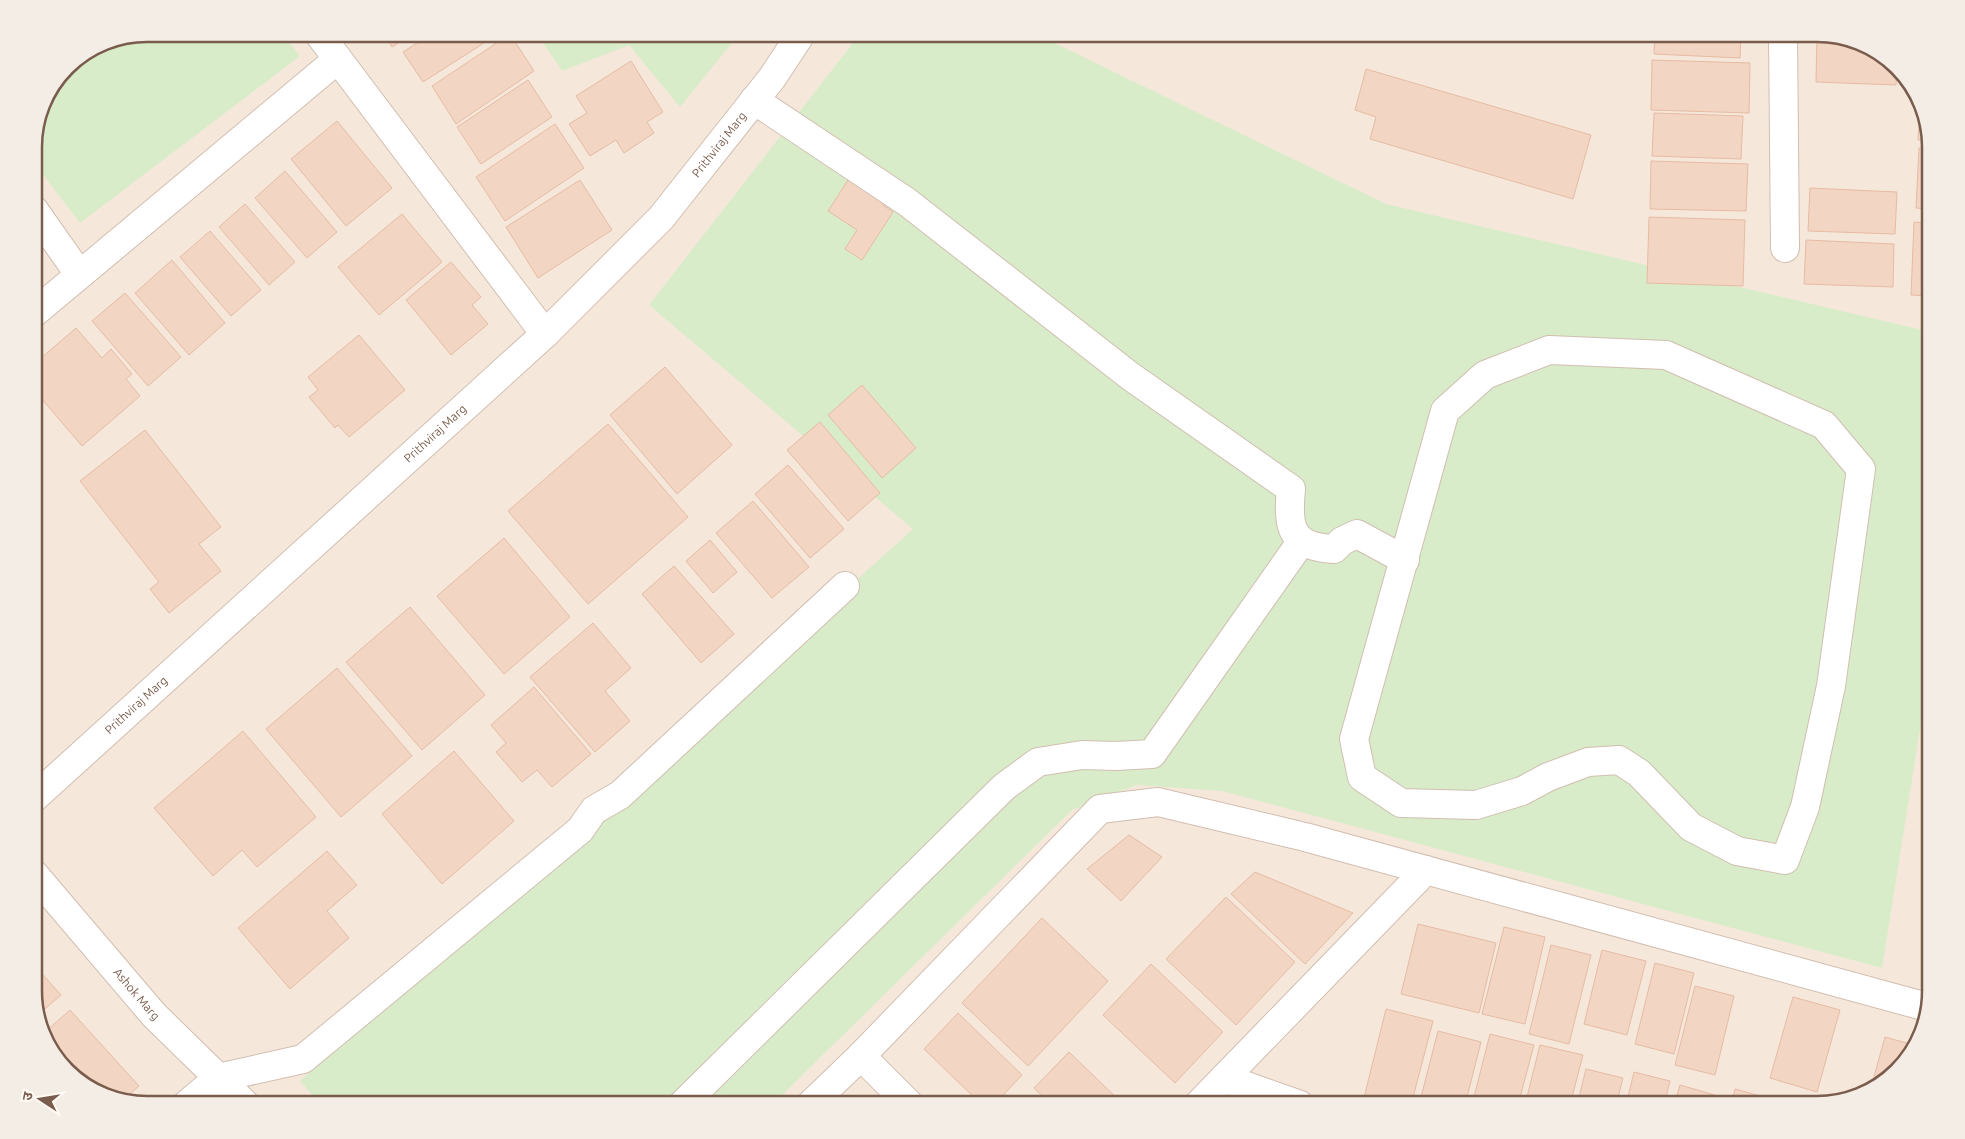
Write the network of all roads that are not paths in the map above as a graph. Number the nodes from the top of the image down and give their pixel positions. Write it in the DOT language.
graph roads {
  1 [pos="325,42"];
  2 [pos="796,42"];
  3 [pos="1783,42"];
  4 [pos="338,59"];
  5 [pos="754,100"];
  6 [pos="43,223"];
  7 [pos="1785,248"];
  8 [pos="79,274"];
  9 [pos="43,305"];
  10 [pos="545,334"];
  11 [pos="1301,542"];
  12 [pos="1405,560"];
  13 [pos="845,586"];
  14 [pos="43,790"];
  15 [pos="1426,870"];
  16 [pos="43,885"];
  17 [pos="1922,1006"];
  18 [pos="861,1056"];
  19 [pos="218,1078"];
  20 [pos="1224,1078"];
  21 [pos="197,1096"];
  22 [pos="237,1096"];
  23 [pos="691,1096"];
  24 [pos="819,1096"];
  25 [pos="901,1096"];
  26 [pos="1207,1096"];
  27 [pos="1275,1096"];
  1 -- 4 [label="street"];
  2 -- 5 [label="street, Prithviraj Marg"];
  3 -- 7 [label="street"];
  4 -- 8 [label="street"];
  4 -- 10 [label="street"];
  5 -- 10 [label="street, Prithviraj Marg"];
  5 -- 11 [label="street"];
  6 -- 8 [label="street"];
  8 -- 9 [label="street"];
  10 -- 14 [label="street, Prithviraj Marg"];
  11 -- 12 [label="street"];
  11 -- 23 [label="street"];
  12 -- 12 [label="street"];
  13 -- 19 [label="street"];
  15 -- 17 [label="street"];
  15 -- 18 [label="street"];
  15 -- 20 [label="street"];
  16 -- 19 [label="street, Ashok Marg"];
  18 -- 24 [label="street"];
  18 -- 25 [label="street"];
  19 -- 21 [label="street"];
  19 -- 22 [label="street, Ashok Marg"];
  20 -- 26 [label="street"];
  20 -- 27 [label="street"];
}
